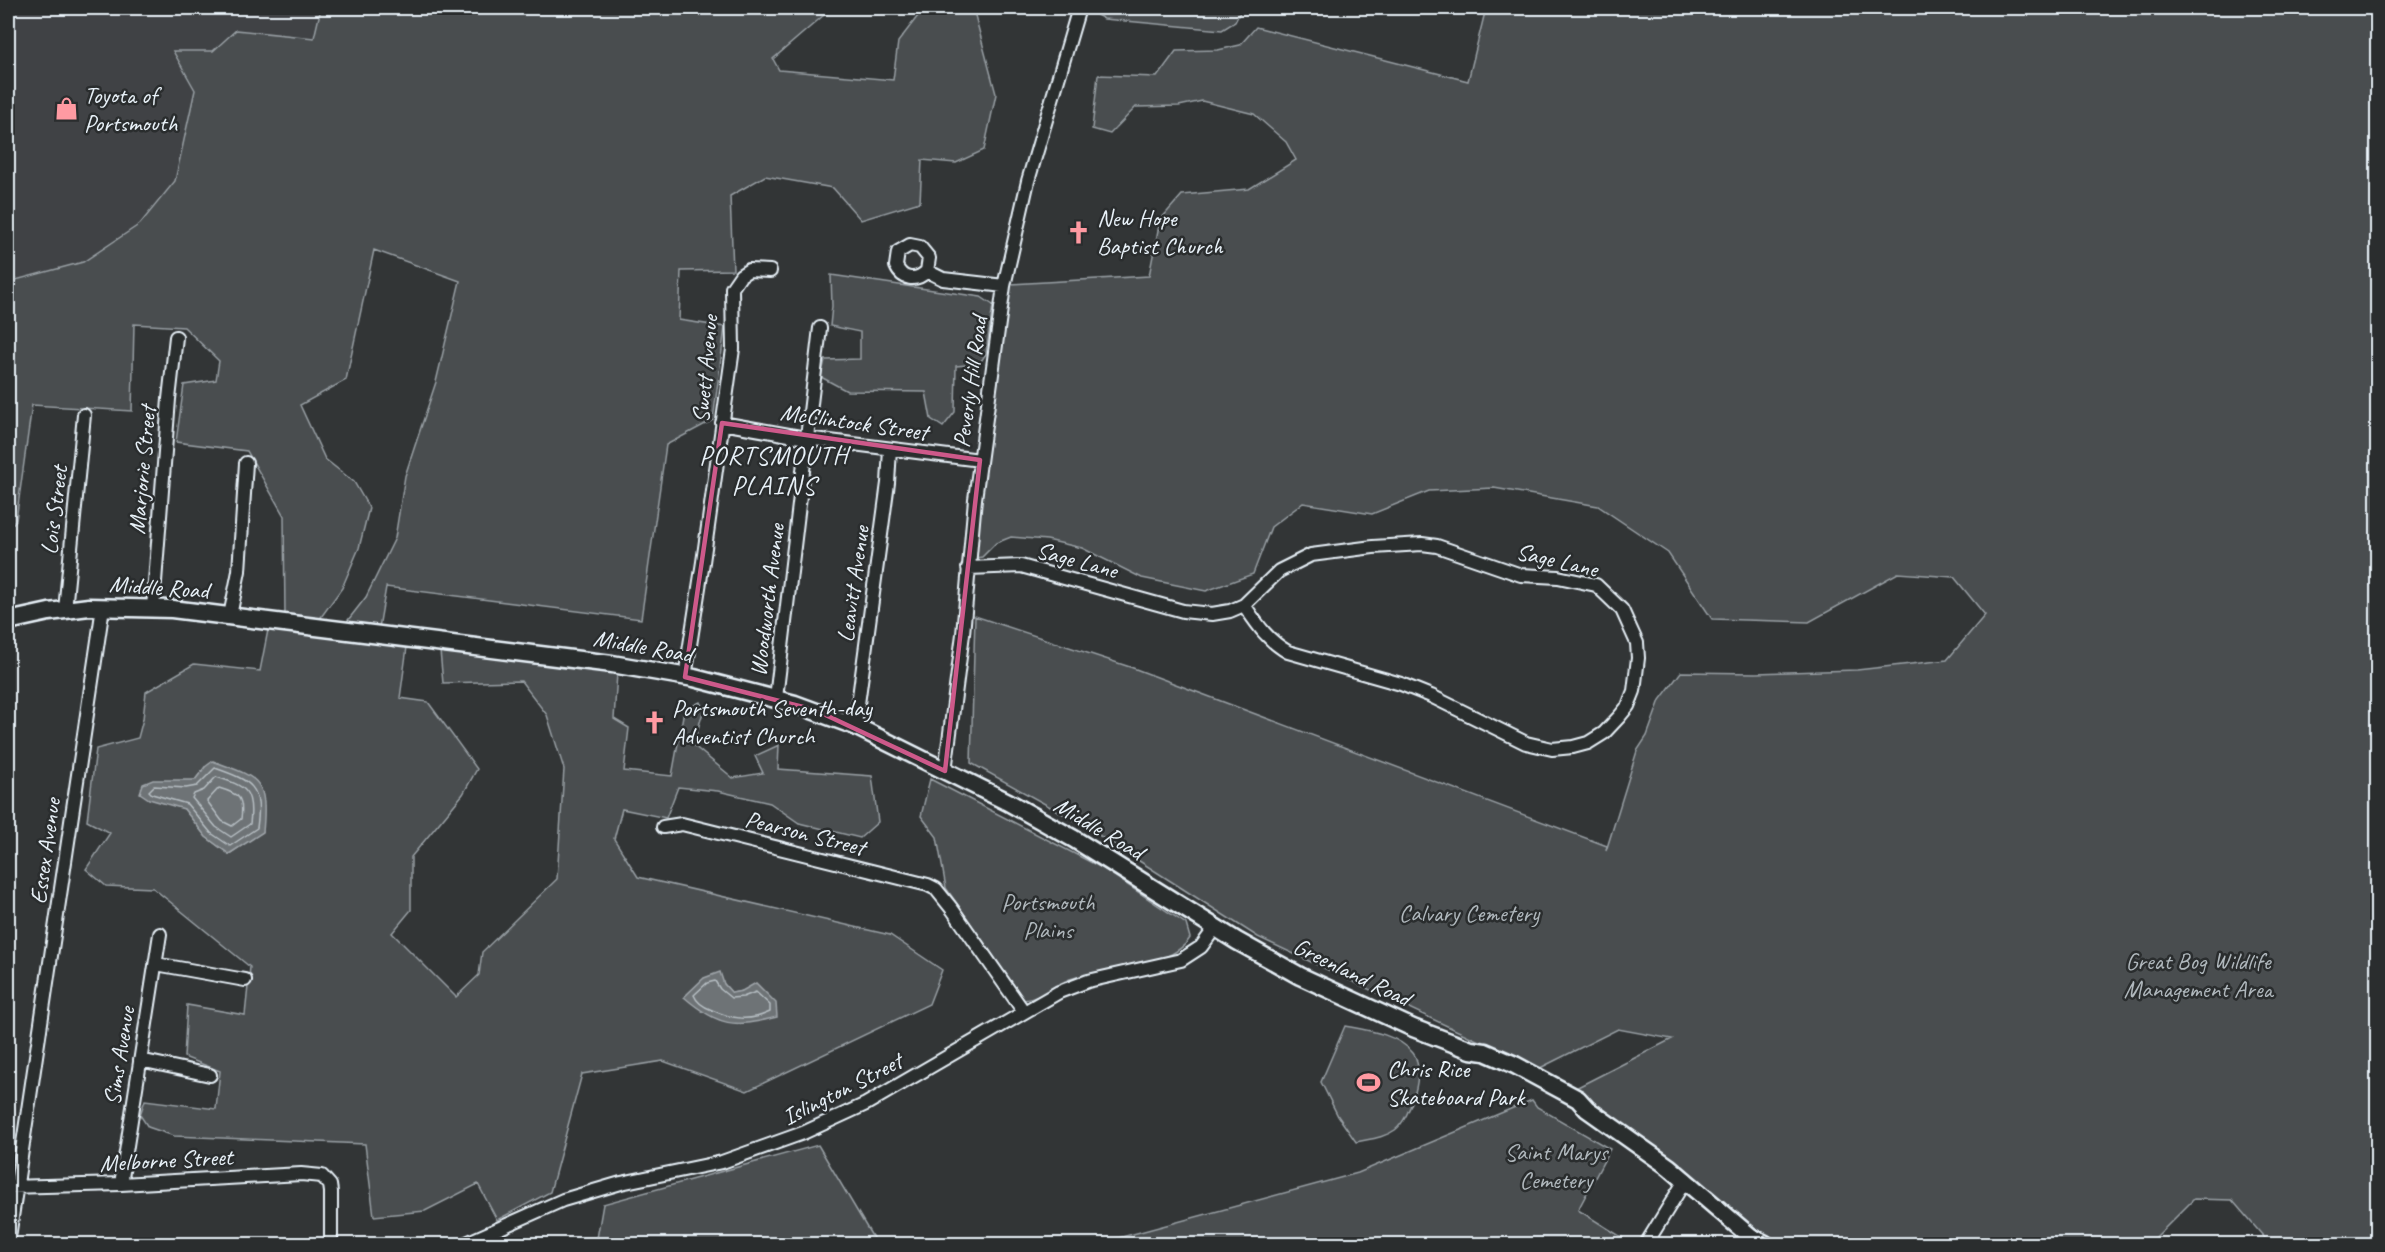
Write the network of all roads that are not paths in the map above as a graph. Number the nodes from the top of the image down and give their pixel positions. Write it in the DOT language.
graph roads {
  1 [pos="1079,8"];
  2 [pos="770,271"];
  3 [pos="927,271"];
  4 [pos="1004,286"];
  5 [pos="820,328"];
  6 [pos="176,337"];
  7 [pos="84,415"];
  8 [pos="722,423"];
  9 [pos="806,438"];
  10 [pos="890,448"];
  11 [pos="980,460"];
  12 [pos="246,463"];
  13 [pos="968,568"];
  14 [pos="1244,605"];
  15 [pos="103,607"];
  16 [pos="153,608"];
  17 [pos="65,610"];
  18 [pos="230,616"];
  19 [pos="8,621"];
  20 [pos="685,677"];
  21 [pos="776,698"];
  22 [pos="855,726"];
  23 [pos="945,771"];
  24 [pos="663,828"];
  25 [pos="1215,928"];
  26 [pos="160,934"];
  27 [pos="156,964"];
  28 [pos="245,980"];
  29 [pos="1024,1012"];
  30 [pos="140,1060"];
  31 [pos="210,1075"];
  32 [pos="1686,1179"];
  33 [pos="121,1184"];
  34 [pos="12,1187"];
  35 [pos="1757,1242"];
  36 [pos="8,1245"];
  37 [pos="331,1245"];
  38 [pos="464,1245"];
  39 [pos="1646,1245"];
  1 -- 4 [label="street, Peverly Hill Road"];
  2 -- 8 [label="street, Swett Avenue"];
  3 -- 4 [label="street"];
  4 -- 11 [label="street, Peverly Hill Road"];
  5 -- 9 [label="street, Woodworth Avenue"];
  6 -- 16 [label="street, Marjorie Street"];
  7 -- 17 [label="street, Lois Street"];
  8 -- 9 [label="street, McClintock Street"];
  8 -- 20 [label="street, Swett Avenue"];
  9 -- 10 [label="street, McClintock Street"];
  9 -- 21 [label="street, Woodworth Avenue"];
  10 -- 11 [label="street, McClintock Street"];
  10 -- 22 [label="street, Leavitt Avenue"];
  11 -- 13 [label="street, Peverly Hill Road"];
  12 -- 18 [label="street"];
  13 -- 14 [label="street, Sage Lane"];
  13 -- 23 [label="street, Peverly Hill Road"];
  14 -- 14 [label="street, Sage Lane"];
  15 -- 16 [label="main road, Middle Road"];
  15 -- 17 [label="main road, Middle Road"];
  15 -- 34 [label="street, Essex Avenue"];
  16 -- 18 [label="main road, Middle Road"];
  17 -- 19 [label="main road, Middle Road"];
  18 -- 20 [label="main road, Middle Road"];
  20 -- 21 [label="main road, Middle Road"];
  21 -- 22 [label="main road, Middle Road"];
  22 -- 23 [label="main road, Middle Road"];
  23 -- 25 [label="main road, Middle Road"];
  24 -- 29 [label="street, Pearson Street"];
  25 -- 29 [label="street, Islington Street"];
  25 -- 32 [label="main road, Greenland Road"];
  26 -- 27 [label="street, Sims Avenue"];
  27 -- 28 [label="street"];
  27 -- 30 [label="street, Sims Avenue"];
  29 -- 38 [label="street, Islington Street"];
  30 -- 31 [label="street"];
  30 -- 33 [label="street, Sims Avenue"];
  32 -- 35 [label="main road, Greenland Road"];
  32 -- 39 [label="street"];
  33 -- 34 [label="street, Melborne Street"];
  33 -- 37 [label="street, Melborne Street"];
  34 -- 36 [label="street, Essex Avenue"];
}
